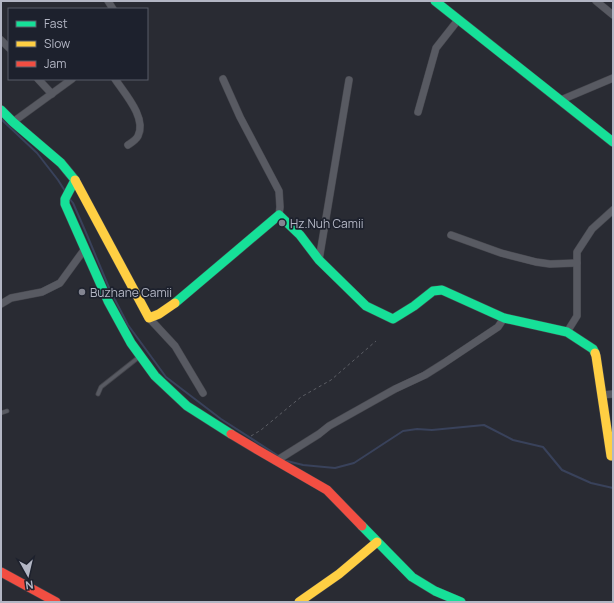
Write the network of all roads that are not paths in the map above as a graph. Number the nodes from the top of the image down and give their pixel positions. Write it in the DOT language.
graph roads {
  1 [pos="435,1"];
  2 [pos="596,1"];
  3 [pos="613,15"];
  4 [pos="458,20"];
  5 [pos="613,78"];
  6 [pos="222,79"];
  7 [pos="39,80"];
  8 [pos="71,80"];
  9 [pos="116,80"];
  10 [pos="349,80"];
  11 [pos="52,94"];
  12 [pos="561,100"];
  13 [pos="1,110"];
  14 [pos="418,112"];
  15 [pos="13,122"];
  16 [pos="613,142"];
  17 [pos="128,145"];
  18 [pos="75,180"];
  19 [pos="613,210"];
  20 [pos="279,215"];
  21 [pos="451,235"];
  22 [pos="84,250"];
  23 [pos="319,260"];
  24 [pos="577,263"];
  25 [pos="1,304"];
  26 [pos="148,318"];
  27 [pos="504,318"];
  28 [pos="567,332"];
  29 [pos="140,356"];
  30 [pos="203,393"];
  31 [pos="98,394"];
  32 [pos="613,394"];
  33 [pos="602,395"];
  34 [pos="7,411"];
  35 [pos="1,413"];
  36 [pos="611,456"];
  37 [pos="276,461"];
  38 [pos="377,542"];
  39 [pos="1,572"];
  40 [pos="457,601"];
  41 [pos="56,602"];
  42 [pos="299,602"];
  1 -- 4 [label="street"];
  2 -- 3 [label="street"];
  4 -- 12 [label="street"];
  4 -- 14 [label="street"];
  5 -- 12 [label="street"];
  6 -- 20 [label="street"];
  7 -- 11 [label="street"];
  8 -- 11 [label="street"];
  9 -- 17 [label="street"];
  10 -- 23 [label="street"];
  11 -- 15 [label="street"];
  12 -- 16 [label="street"];
  13 -- 15 [label="street"];
  15 -- 18 [label="street"];
  18 -- 22 [label="street"];
  18 -- 26 [label="street"];
  19 -- 24 [label="street"];
  20 -- 23 [label="street"];
  20 -- 26 [label="street"];
  21 -- 24 [label="street"];
  22 -- 25 [label="street"];
  22 -- 29 [label="street"];
  23 -- 27 [label="street"];
  24 -- 28 [label="street"];
  26 -- 30 [label="street"];
  27 -- 28 [label="street"];
  27 -- 37 [label="street"];
  28 -- 33 [label="street"];
  29 -- 31 [label="lane"];
  29 -- 37 [label="street"];
  32 -- 33 [label="street"];
  33 -- 36 [label="street"];
  34 -- 35 [label="lane"];
  37 -- 38 [label="street"];
  38 -- 40 [label="street"];
  38 -- 42 [label="street"];
  39 -- 41 [label="street"];
}
